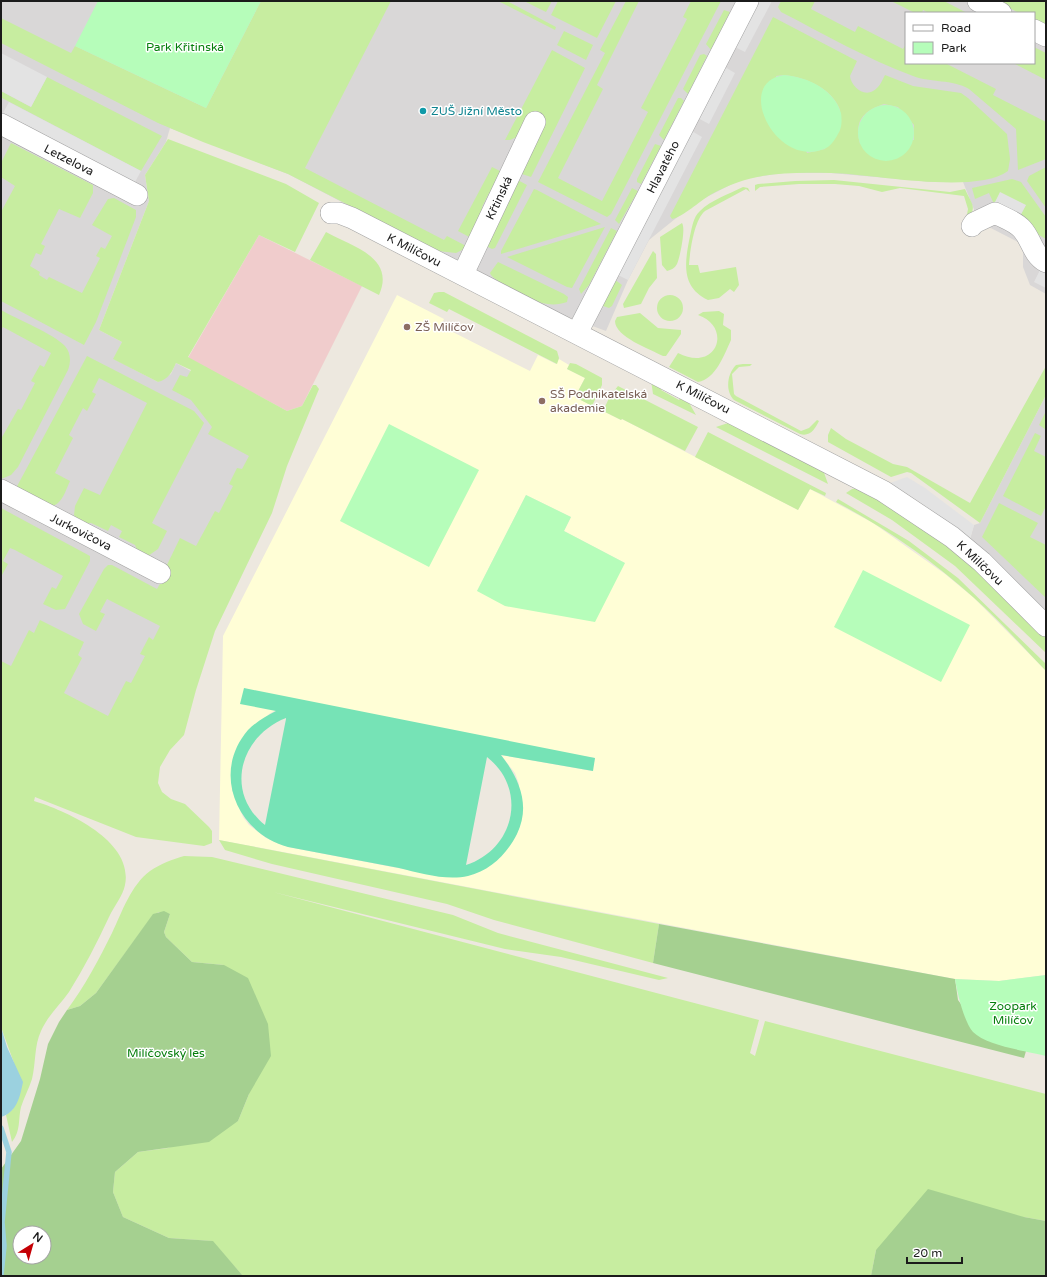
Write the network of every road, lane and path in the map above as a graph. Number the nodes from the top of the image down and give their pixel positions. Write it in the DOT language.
graph roads {
  1 [pos="748,1"];
  2 [pos="978,1"];
  3 [pos="999,12"];
  4 [pos="1035,30"];
  5 [pos="1046,36"];
  6 [pos="535,122"];
  7 [pos="1,124"];
  8 [pos="137,195"];
  9 [pos="331,213"];
  10 [pos="972,226"];
  11 [pos="1046,262"];
  12 [pos="463,274"];
  13 [pos="578,333"];
  14 [pos="1,490"];
  15 [pos="160,573"];
  16 [pos="1046,626"];
  1 -- 13 [label="street, Hlavatého"];
  2 -- 3 [label="street"];
  4 -- 5 [label="street"];
  6 -- 12 [label="street, Křtinská"];
  7 -- 8 [label="street, Letzelova"];
  9 -- 12 [label="street, K Milíčovu"];
  10 -- 11 [label="street"];
  12 -- 13 [label="street, K Milíčovu"];
  13 -- 16 [label="street, K Milíčovu"];
  14 -- 15 [label="street, Jurkovičova"];
}
